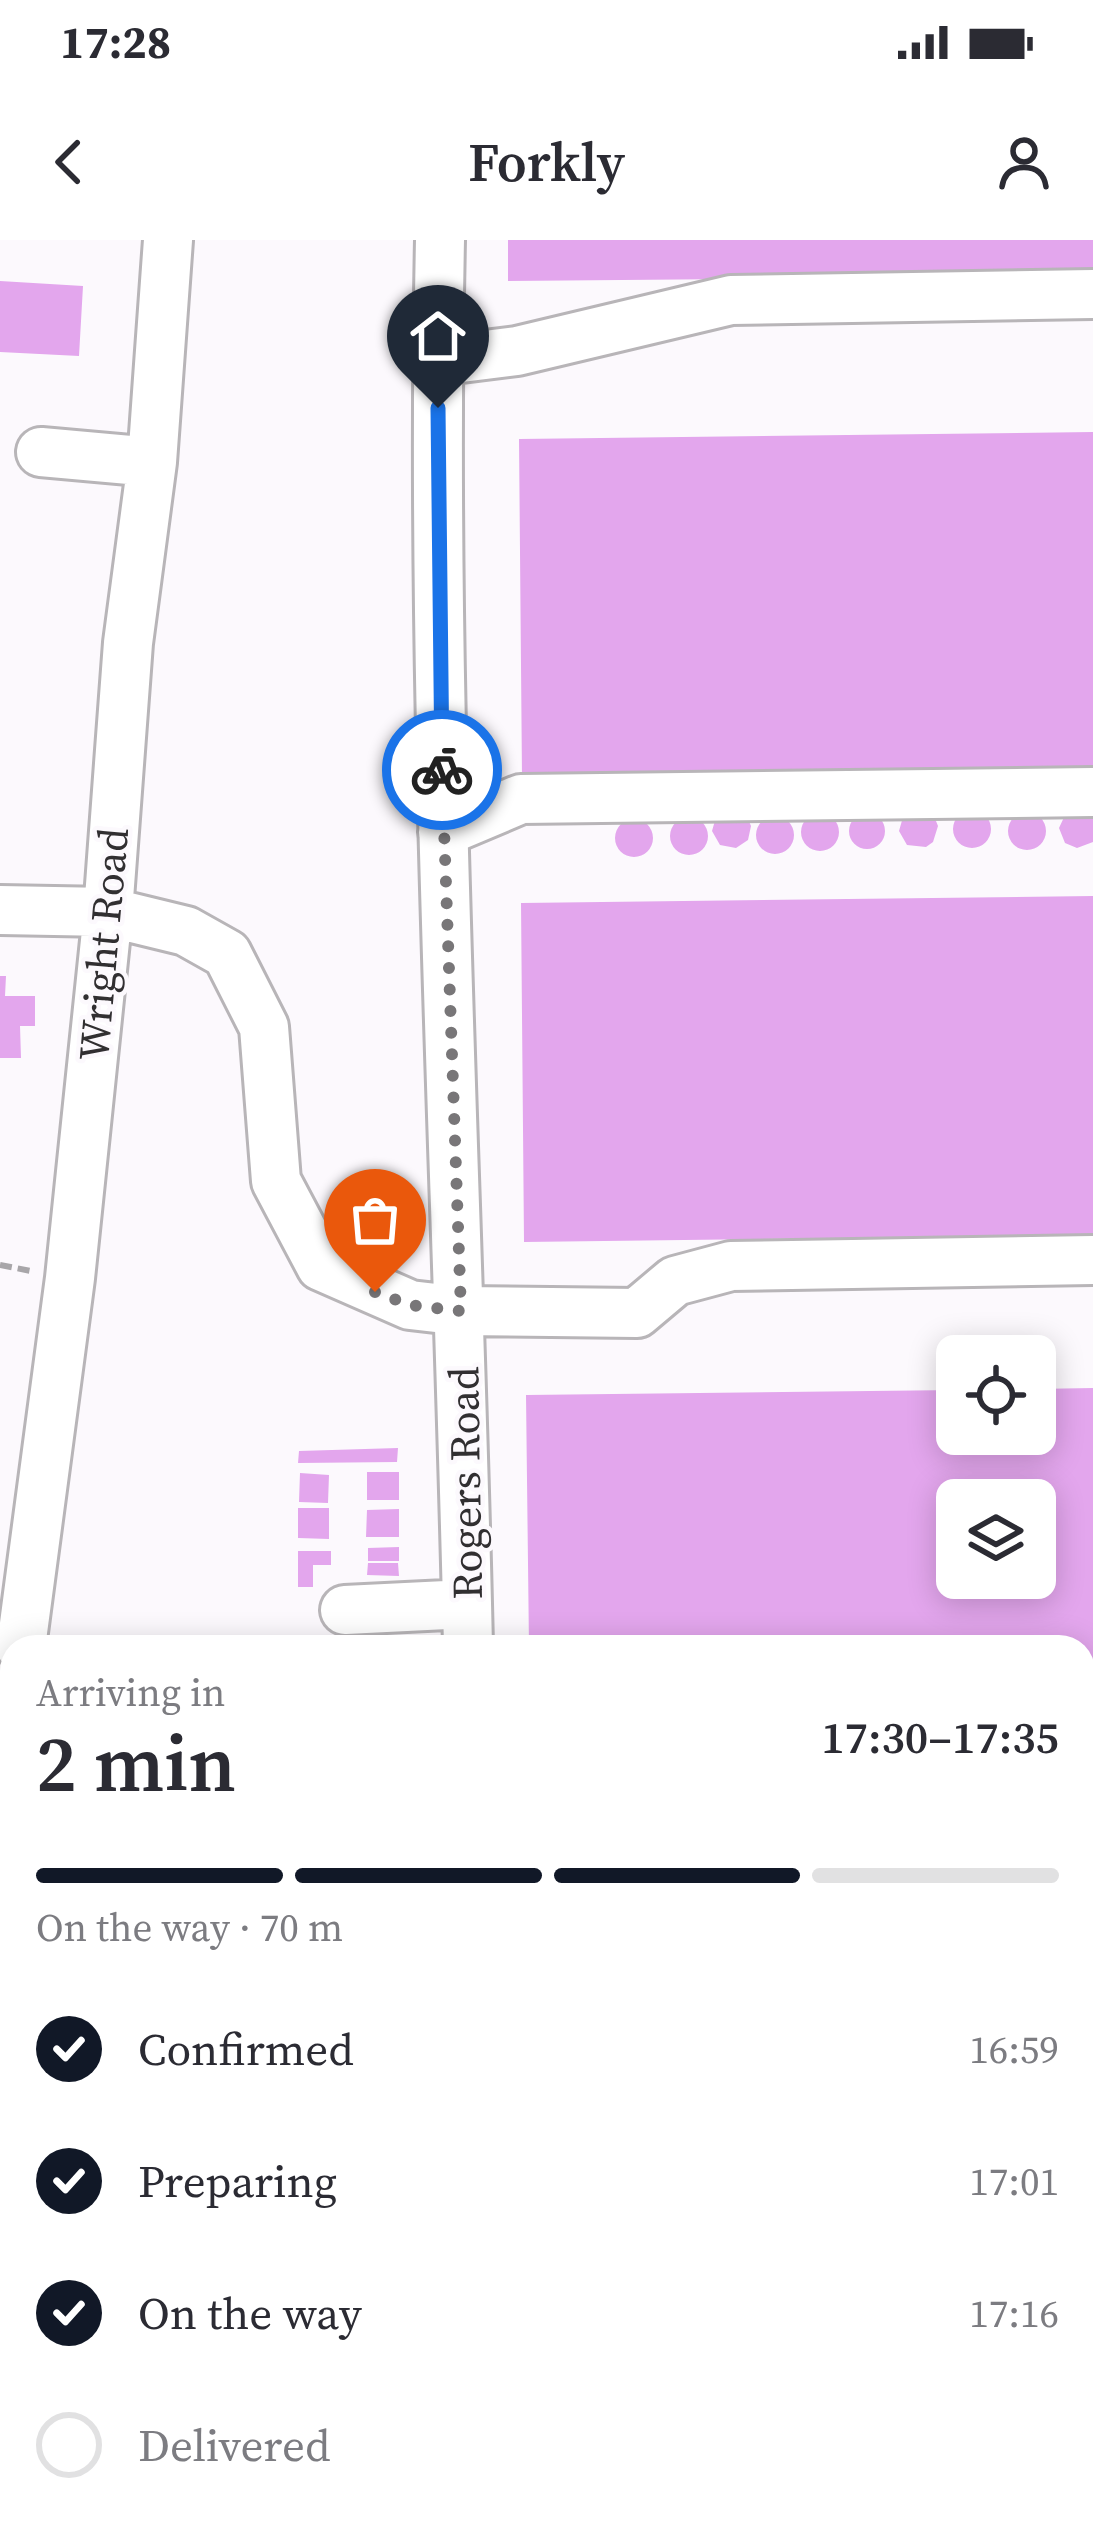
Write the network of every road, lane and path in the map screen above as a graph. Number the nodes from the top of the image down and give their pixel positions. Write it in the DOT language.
graph roads {
  1 [pos="168,240"];
  2 [pos="440,240"];
  3 [pos="1093,294"];
  4 [pos="437,361"];
  5 [pos="40,452"];
  6 [pos="152,462"];
  7 [pos="1093,792"];
  8 [pos="443,832"];
  9 [pos="0,910"];
  10 [pos="108,912"];
  11 [pos="1093,1260"];
  12 [pos="461,1311"];
  13 [pos="345,1610"];
  14 [pos="468,1626"];
  15 [pos="23,1635"];
  1 -- 6 [label="street, Wright Road"];
  2 -- 4 [label="street, Rogers Road"];
  3 -- 4 [label="street"];
  4 -- 8 [label="street, Rogers Road"];
  5 -- 6 [label="street"];
  6 -- 10 [label="street, Wright Road"];
  7 -- 8 [label="street"];
  8 -- 12 [label="street, Rogers Road"];
  9 -- 10 [label="street"];
  10 -- 12 [label="street"];
  10 -- 15 [label="street, Wright Road"];
  11 -- 12 [label="street"];
  12 -- 14 [label="street, Rogers Road"];
  13 -- 14 [label="street"];
}
